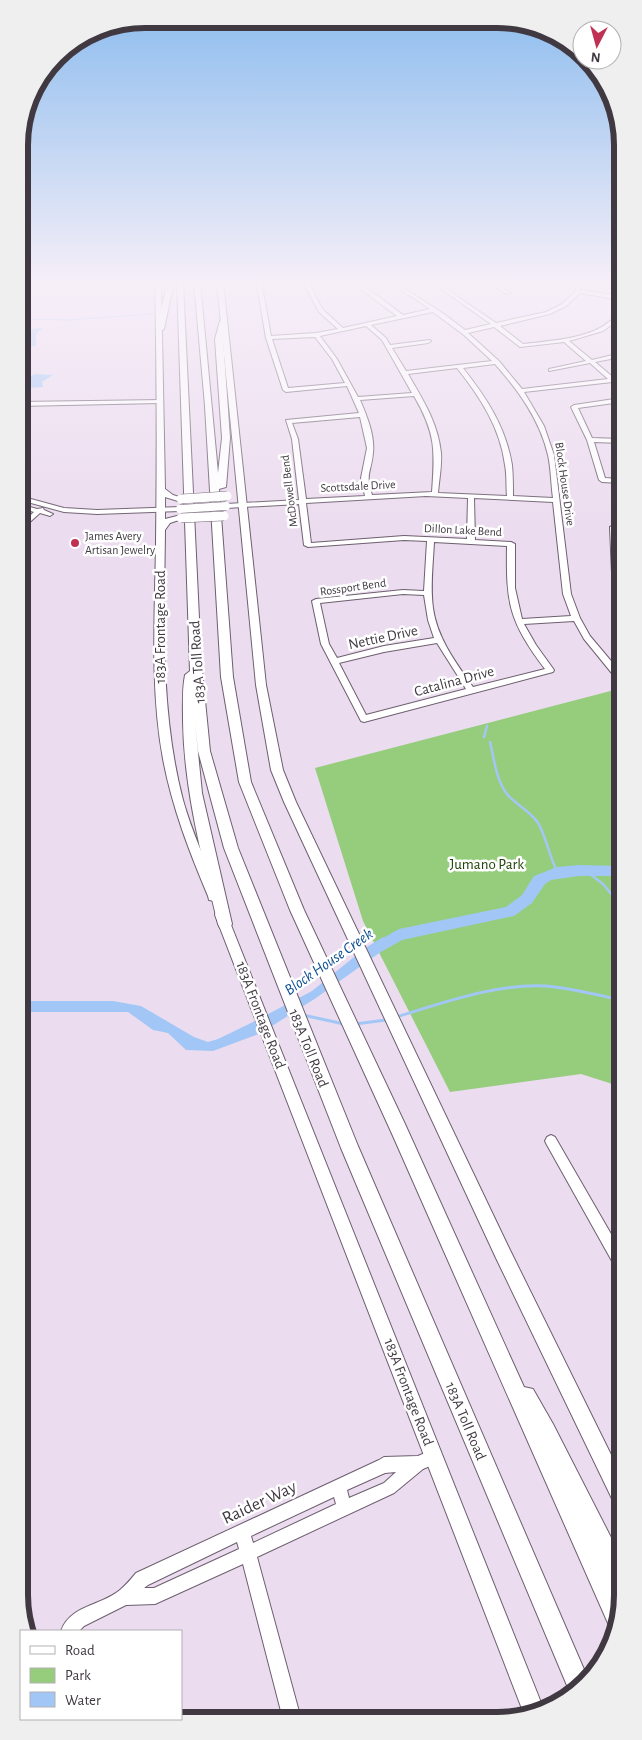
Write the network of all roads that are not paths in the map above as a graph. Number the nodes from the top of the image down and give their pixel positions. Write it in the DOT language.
graph roads {
  1 [pos="160,363"];
  2 [pos="176,363"];
  3 [pos="183,363"];
  4 [pos="209,363"];
  5 [pos="221,363"];
  6 [pos="227,363"];
  7 [pos="277,363"];
  8 [pos="338,363"];
  9 [pos="399,363"];
  10 [pos="486,363"];
  11 [pos="498,363"];
  12 [pos="586,363"];
  13 [pos="593,363"];
  14 [pos="460,366"];
  15 [pos="551,370"];
  16 [pos="405,373"];
  17 [pos="614,381"];
  18 [pos="348,384"];
  19 [pos="520,391"];
  20 [pos="416,394"];
  21 [pos="355,399"];
  22 [pos="160,401"];
  23 [pos="614,401"];
  24 [pos="28,404"];
  25 [pos="363,416"];
  26 [pos="186,426"];
  27 [pos="590,440"];
  28 [pos="614,441"];
  29 [pos="614,481"];
  30 [pos="241,488"];
  31 [pos="160,490"];
  32 [pos="435,494"];
  33 [pos="471,495"];
  34 [pos="369,497"];
  35 [pos="510,497"];
  36 [pos="556,500"];
  37 [pos="28,501"];
  38 [pos="301,501"];
  39 [pos="242,505"];
  40 [pos="44,506"];
  41 [pos="28,509"];
  42 [pos="161,510"];
  43 [pos="38,512"];
  44 [pos="181,513"];
  45 [pos="230,520"];
  46 [pos="28,521"];
  47 [pos="160,530"];
  48 [pos="431,539"];
  49 [pos="471,541"];
  50 [pos="308,545"];
  51 [pos="428,593"];
  52 [pos="576,618"];
  53 [pos="519,622"];
  54 [pos="439,640"];
  55 [pos="195,660"];
  56 [pos="332,662"];
  57 [pos="550,670"];
  58 [pos="614,671"];
  59 [pos="471,690"];
  60 [pos="364,718"];
  61 [pos="266,840"];
  62 [pos="231,848"];
  63 [pos="225,924"];
  64 [pos="551,1141"];
  65 [pos="614,1243"];
  66 [pos="483,1321"];
  67 [pos="426,1460"];
  68 [pos="614,1481"];
  69 [pos="338,1487"];
  70 [pos="345,1508"];
  71 [pos="242,1532"];
  72 [pos="248,1553"];
  73 [pos="614,1566"];
  74 [pos="125,1597"];
  75 [pos="613,1609"];
  76 [pos="70,1630"];
  77 [pos="577,1681"];
  78 [pos="532,1707"];
  79 [pos="290,1712"];
  1 -- 22 [label="main road, 183A Frontage Road"];
  2 -- 26 [label="highway"];
  3 -- 26 [label="highway, 183A Toll Road"];
  4 -- 45 [label="highway, 183A Toll Road"];
  5 -- 45 [label="highway"];
  6 -- 30 [label="main road"];
  7 -- 18 [label="street"];
  8 -- 18 [label="street"];
  9 -- 16 [label="street"];
  10 -- 14 [label="street"];
  11 -- 19 [label="street, Block House Drive"];
  12 -- 15 [label="street"];
  13 -- 17 [label="street"];
  14 -- 16 [label="street"];
  14 -- 35 [label="street"];
  16 -- 20 [label="street"];
  17 -- 19 [label="street"];
  18 -- 21 [label="street"];
  19 -- 36 [label="street, Block House Drive"];
  20 -- 21 [label="street"];
  20 -- 32 [label="street"];
  21 -- 25 [label="street"];
  22 -- 24 [label="street"];
  22 -- 31 [label="main road, 183A Frontage Road"];
  23 -- 27 [label="street"];
  25 -- 34 [label="street"];
  25 -- 38 [label="street, McDowell Bend"];
  26 -- 55 [label="highway, 183A Toll Road"];
  27 -- 28 [label="street"];
  27 -- 29 [label="street"];
  30 -- 31 [label="main road, bridge"];
  30 -- 39 [label="main road"];
  31 -- 42 [label="main road, 183A Frontage Road"];
  32 -- 33 [label="street, Scottsdale Drive"];
  32 -- 34 [label="street, Scottsdale Drive"];
  33 -- 35 [label="street, Scottsdale Drive"];
  33 -- 49 [label="street"];
  34 -- 38 [label="street, Scottsdale Drive"];
  35 -- 36 [label="street, Scottsdale Drive"];
  36 -- 52 [label="street, Block House Drive"];
  37 -- 40 [label="street, Scottsdale Drive"];
  38 -- 39 [label="street, Scottsdale Drive"];
  38 -- 50 [label="street, McDowell Bend"];
  39 -- 44 [label="street, Scottsdale Drive, bridge"];
  39 -- 45 [label="main road"];
  40 -- 42 [label="street, Scottsdale Drive"];
  40 -- 43 [label="street"];
  41 -- 43 [label="street, Scottsdale Drive"];
  42 -- 43 [label="street, Scottsdale Drive"];
  42 -- 44 [label="street, Scottsdale Drive"];
  42 -- 47 [label="main road, 183A Frontage Road"];
  43 -- 46 [label="street"];
  44 -- 45 [label="main road, bridge"];
  44 -- 47 [label="main road"];
  45 -- 61 [label="highway, 183A Toll Road"];
  45 -- 68 [label="main road"];
  47 -- 63 [label="main road, 183A Frontage Road"];
  48 -- 49 [label="street, Dillon Lake Bend"];
  48 -- 50 [label="street, Dillon Lake Bend"];
  48 -- 51 [label="street"];
  49 -- 53 [label="street, Dillon Lake Bend"];
  51 -- 54 [label="street"];
  51 -- 56 [label="street, Rossport Bend"];
  52 -- 53 [label="street"];
  52 -- 58 [label="street, Block House Drive"];
  53 -- 57 [label="street, Dillon Lake Bend"];
  54 -- 56 [label="street, Nettie Drive"];
  54 -- 59 [label="street"];
  55 -- 62 [label="highway, 183A Toll Road"];
  55 -- 63 [label="highway"];
  56 -- 60 [label="street, Rossport Bend"];
  57 -- 59 [label="street, Catalina Drive"];
  59 -- 60 [label="street, Catalina Drive"];
  61 -- 66 [label="highway, 183A Toll Road"];
  62 -- 77 [label="highway, 183A Toll Road"];
  63 -- 67 [label="main road, 183A Frontage Road"];
  64 -- 65 [label="street"];
  66 -- 73 [label="highway"];
  66 -- 75 [label="highway, 183A Toll Road"];
  67 -- 69 [label="street, Raider Way"];
  67 -- 70 [label="street, Raider Way"];
  67 -- 78 [label="main road, 183A Frontage Road"];
  69 -- 70 [label="street"];
  69 -- 71 [label="street, Raider Way"];
  70 -- 72 [label="street, Raider Way"];
  71 -- 72 [label="street"];
  71 -- 74 [label="street, Raider Way"];
  72 -- 74 [label="street, Raider Way"];
  72 -- 79 [label="street"];
  74 -- 76 [label="street, Raider Way"];
}
